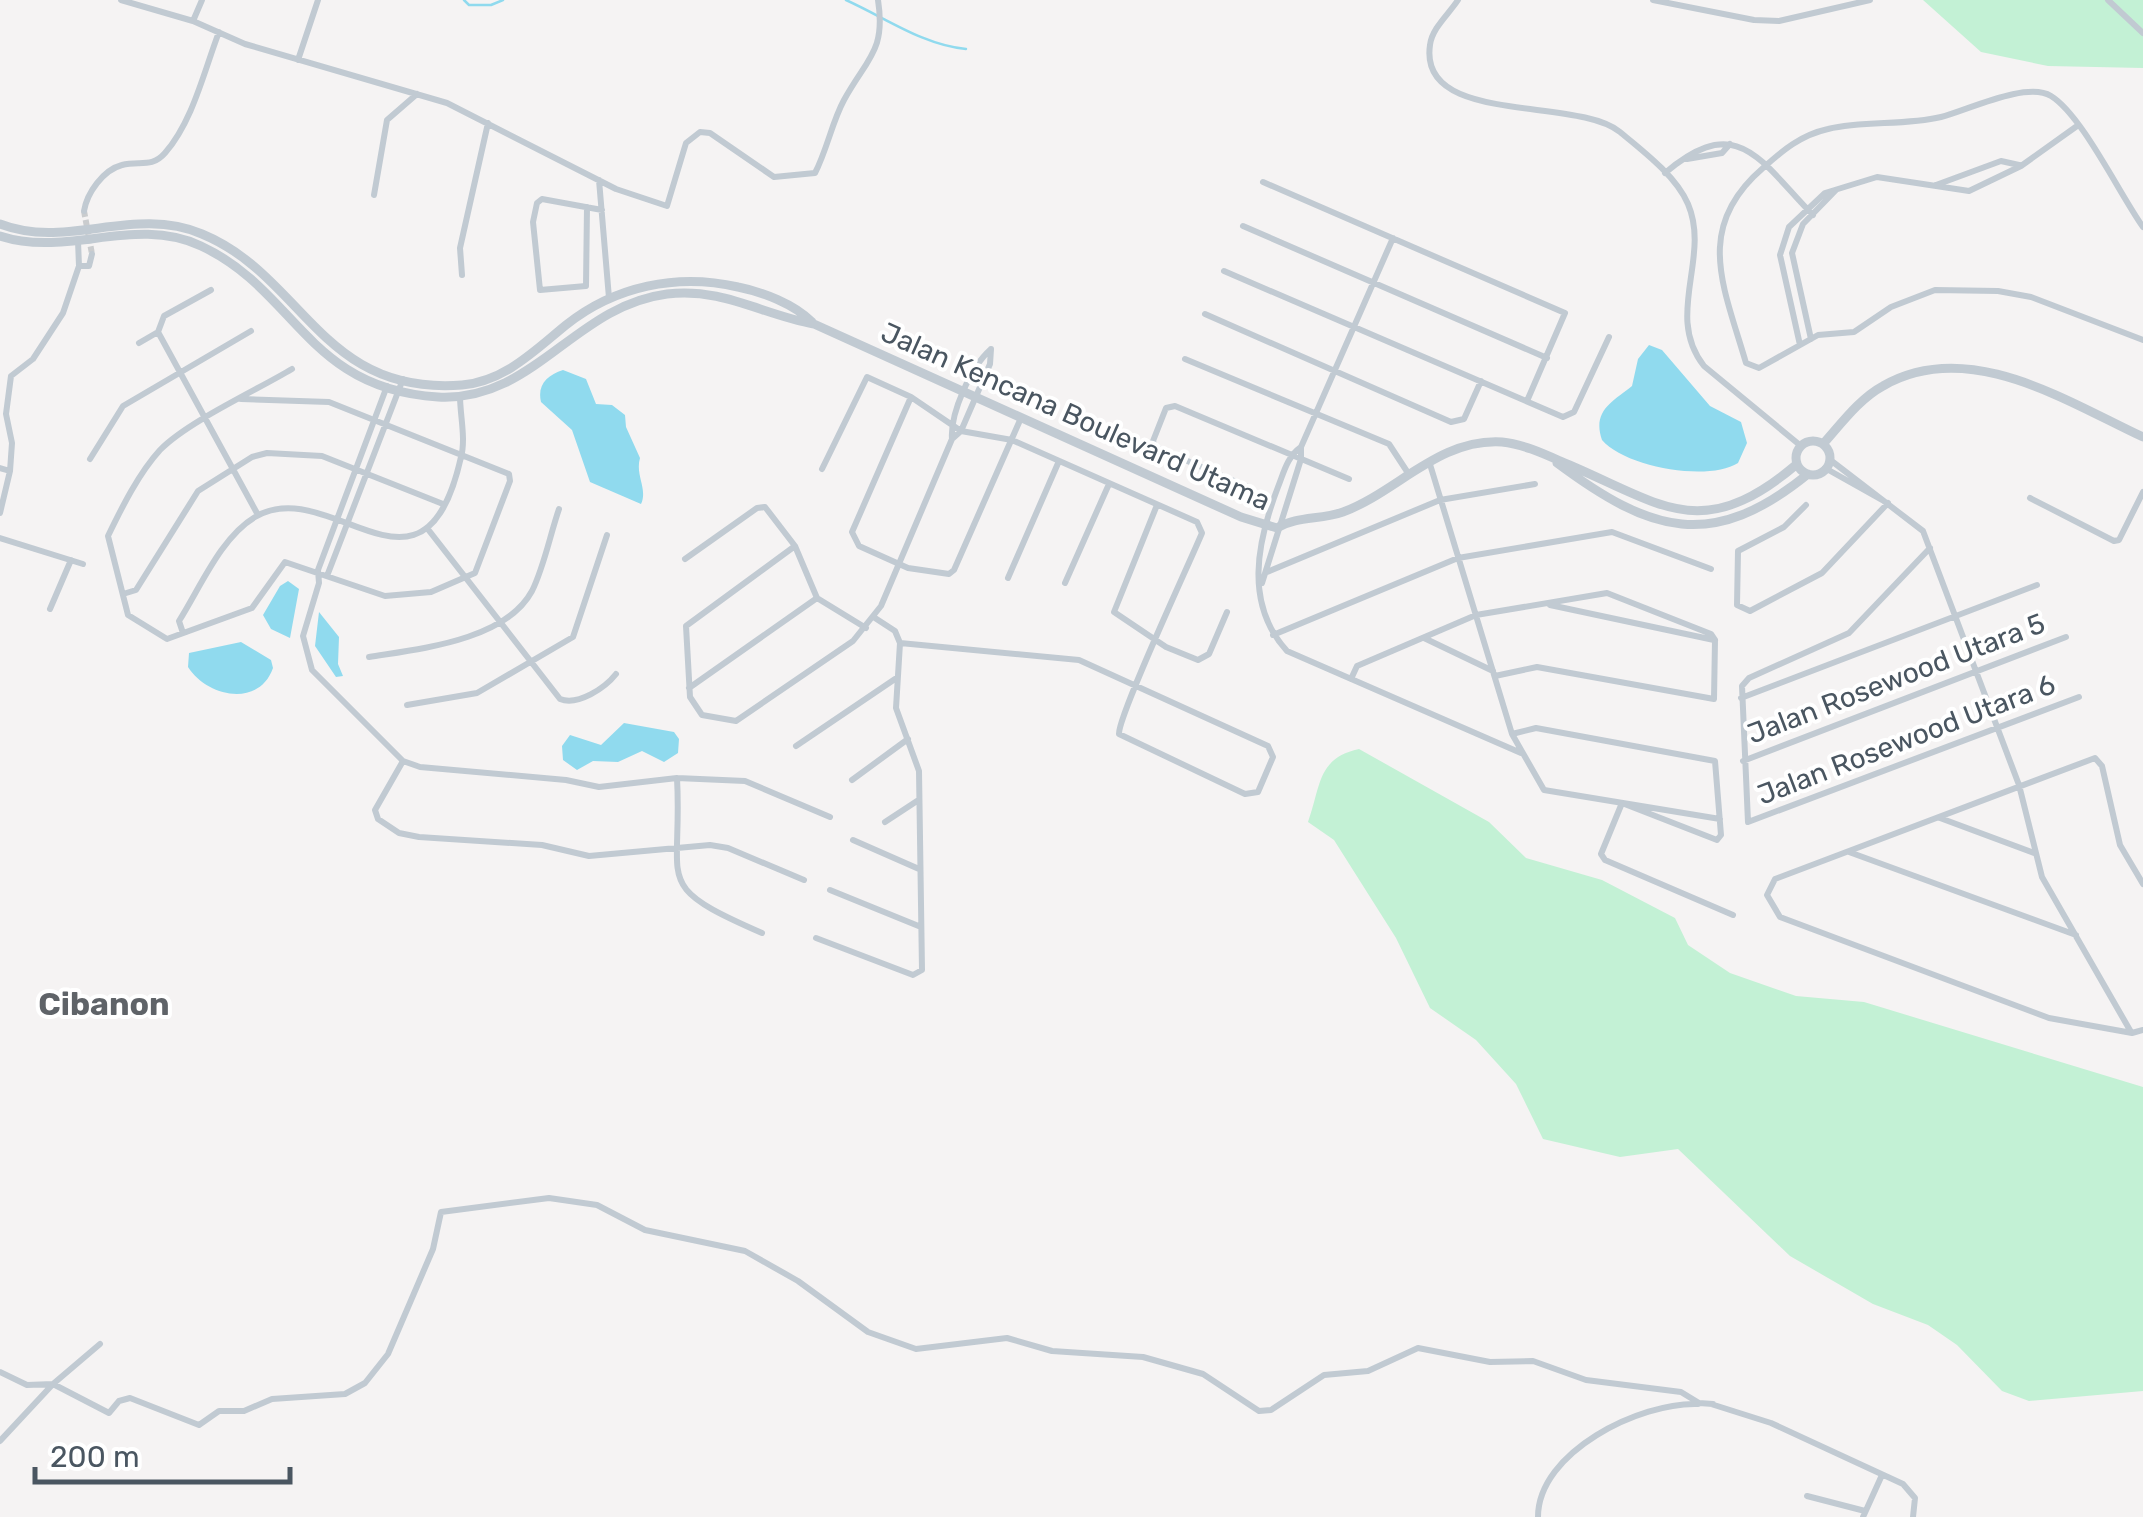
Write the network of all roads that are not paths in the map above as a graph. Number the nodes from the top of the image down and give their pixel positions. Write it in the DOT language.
graph roads {
  1 [pos="121,0"];
  2 [pos="202,0"];
  3 [pos="878,0"];
  4 [pos="1458,0"];
  5 [pos="1654,0"];
  6 [pos="1870,0"];
  7 [pos="2108,0"];
  8 [pos="317,3"];
  9 [pos="194,21"];
  10 [pos="219,32"];
  11 [pos="2143,33"];
  12 [pos="298,60"];
  13 [pos="417,94"];
  14 [pos="488,122"];
  15 [pos="2078,126"];
  16 [pos="1765,166"];
  17 [pos="2021,166"];
  18 [pos="1665,173"];
  19 [pos="599,178"];
  20 [pos="1262,182"];
  21 [pos="1935,185"];
  22 [pos="1836,189"];
  23 [pos="374,195"];
  24 [pos="587,208"];
  25 [pos="1806,208"];
  26 [pos="84,210"];
  27 [pos="602,210"];
  28 [pos="1813,215"];
  29 [pos="0,224"];
  30 [pos="1244,226"];
  31 [pos="2143,228"];
  32 [pos="0,236"];
  33 [pos="1393,238"];
  34 [pos="78,241"];
  35 [pos="92,254"];
  36 [pos="79,266"];
  37 [pos="1224,271"];
  38 [pos="462,275"];
  39 [pos="1374,282"];
  40 [pos="212,290"];
  41 [pos="612,303"];
  42 [pos="1204,314"];
  43 [pos="1354,327"];
  44 [pos="251,331"];
  45 [pos="158,332"];
  46 [pos="1609,337"];
  47 [pos="1811,339"];
  48 [pos="2143,340"];
  49 [pos="140,343"];
  50 [pos="1800,346"];
  51 [pos="1185,358"];
  52 [pos="1547,358"];
  53 [pos="292,369"];
  54 [pos="1334,370"];
  55 [pos="180,371"];
  56 [pos="10,381"];
  57 [pos="389,381"];
  58 [pos="0,382"];
  59 [pos="1481,382"];
  60 [pos="401,384"];
  61 [pos="460,396"];
  62 [pos="970,396"];
  63 [pos="911,397"];
  64 [pos="240,399"];
  65 [pos="1527,402"];
  66 [pos="1316,413"];
  67 [pos="1021,418"];
  68 [pos="206,419"];
  69 [pos="374,422"];
  70 [pos="385,426"];
  71 [pos="951,426"];
  72 [pos="961,431"];
  73 [pos="2143,437"];
  74 [pos="952,439"];
  75 [pos="1012,440"];
  76 [pos="1823,444"];
  77 [pos="1800,446"];
  78 [pos="1301,447"];
  79 [pos="1543,454"];
  80 [pos="462,455"];
  81 [pos="1290,455"];
  82 [pos="90,459"];
  83 [pos="1301,459"];
  84 [pos="1429,460"];
  85 [pos="1060,462"];
  86 [pos="1797,464"];
  87 [pos="1827,464"];
  88 [pos="0,468"];
  89 [pos="233,468"];
  90 [pos="822,469"];
  91 [pos="10,470"];
  92 [pos="355,470"];
  93 [pos="1408,473"];
  94 [pos="367,474"];
  95 [pos="1808,474"];
  96 [pos="1348,479"];
  97 [pos="1110,484"];
  98 [pos="1535,484"];
  99 [pos="1248,487"];
  100 [pos="2143,492"];
  101 [pos="2030,498"];
  102 [pos="1440,500"];
  103 [pos="1888,503"];
  104 [pos="443,504"];
  105 [pos="1156,505"];
  106 [pos="1806,505"];
  107 [pos="558,508"];
  108 [pos="0,512"];
  109 [pos="258,515"];
  110 [pos="336,520"];
  111 [pos="348,524"];
  112 [pos="1264,524"];
  113 [pos="427,528"];
  114 [pos="1277,528"];
  115 [pos="606,535"];
  116 [pos="0,538"];
  117 [pos="795,546"];
  118 [pos="1930,548"];
  119 [pos="1458,558"];
  120 [pos="685,559"];
  121 [pos="72,560"];
  122 [pos="83,564"];
  123 [pos="899,564"];
  124 [pos="1712,569"];
  125 [pos="318,570"];
  126 [pos="1257,572"];
  127 [pos="1268,572"];
  128 [pos="329,574"];
  129 [pos="464,577"];
  130 [pos="1008,578"];
  131 [pos="1065,583"];
  132 [pos="319,584"];
  133 [pos="1262,584"];
  134 [pos="2037,585"];
  135 [pos="123,594"];
  136 [pos="817,598"];
  137 [pos="1543,604"];
  138 [pos="50,609"];
  139 [pos="1228,612"];
  140 [pos="1476,614"];
  141 [pos="1954,614"];
  142 [pos="874,618"];
  143 [pos="496,622"];
  144 [pos="866,628"];
  145 [pos="183,633"];
  146 [pos="1272,635"];
  147 [pos="2066,637"];
  148 [pos="1423,638"];
  149 [pos="1157,640"];
  150 [pos="1715,640"];
  151 [pos="900,643"];
  152 [pos="369,657"];
  153 [pos="529,664"];
  154 [pos="1976,672"];
  155 [pos="1494,673"];
  156 [pos="616,674"];
  157 [pos="895,679"];
  158 [pos="1351,679"];
  159 [pos="1136,686"];
  160 [pos="689,688"];
  161 [pos="2079,697"];
  162 [pos="1740,698"];
  163 [pos="407,706"];
  164 [pos="1998,728"];
  165 [pos="1512,734"];
  166 [pos="908,738"];
  167 [pos="796,746"];
  168 [pos="1522,754"];
  169 [pos="402,761"];
  170 [pos="1743,761"];
  171 [pos="677,778"];
  172 [pos="852,780"];
  173 [pos="2020,786"];
  174 [pos="918,800"];
  175 [pos="1622,803"];
  176 [pos="830,817"];
  177 [pos="1720,818"];
  178 [pos="1939,818"];
  179 [pos="886,822"];
  180 [pos="853,840"];
  181 [pos="675,846"];
  182 [pos="1848,852"];
  183 [pos="2034,853"];
  184 [pos="919,870"];
  185 [pos="804,880"];
  186 [pos="2143,884"];
  187 [pos="830,890"];
  188 [pos="1733,916"];
  189 [pos="921,927"];
  190 [pos="762,933"];
  191 [pos="2076,935"];
  192 [pos="816,938"];
  193 [pos="2143,1030"];
  194 [pos="2132,1033"];
  195 [pos="100,1344"];
  196 [pos="0,1372"];
  197 [pos="53,1384"];
  198 [pos="1713,1404"];
  199 [pos="0,1441"];
  200 [pos="1882,1474"];
  201 [pos="1807,1496"];
  202 [pos="1864,1514"];
  203 [pos="1538,1517"];
  204 [pos="1913,1517"];
  1 -- 9 [label="street"];
  2 -- 9 [label="street"];
  3 -- 19 [label="street"];
  4 -- 18 [label="street"];
  5 -- 6 [label="street"];
  7 -- 11 [label="street"];
  8 -- 12 [label="street"];
  9 -- 10 [label="street"];
  10 -- 12 [label="street"];
  10 -- 26 [label="street"];
  12 -- 13 [label="street"];
  13 -- 14 [label="street"];
  13 -- 23 [label="street"];
  14 -- 19 [label="street"];
  14 -- 38 [label="street"];
  15 -- 16 [label="street"];
  15 -- 17 [label="street"];
  15 -- 31 [label="street"];
  16 -- 18 [label="street"];
  16 -- 25 [label="street"];
  16 -- 50 [label="street"];
  17 -- 21 [label="street"];
  17 -- 21 [label="street"];
  18 -- 77 [label="street"];
  19 -- 27 [label="street"];
  20 -- 33 [label="street"];
  21 -- 22 [label="street"];
  22 -- 25 [label="street"];
  22 -- 28 [label="street"];
  24 -- 24 [label="street"];
  24 -- 27 [label="street"];
  25 -- 28 [label="street"];
  25 -- 50 [label="street"];
  27 -- 41 [label="street"];
  28 -- 47 [label="street"];
  29 -- 57 [label="street, Jalan Kencana Boulevard Utama"];
  30 -- 39 [label="street"];
  32 -- 34 [label="street, Jalan Kencana Boulevard Utama"];
  33 -- 39 [label="street"];
  33 -- 52 [label="street"];
  34 -- 36 [label="street"];
  34 -- 57 [label="street, Jalan Kencana Boulevard Utama"];
  35 -- 36 [label="street"];
  36 -- 56 [label="street"];
  37 -- 43 [label="street"];
  39 -- 43 [label="street"];
  39 -- 52 [label="street"];
  40 -- 45 [label="street"];
  41 -- 60 [label="street, Jalan Kencana Boulevard Utama"];
  41 -- 61 [label="street, Jalan Kencana Boulevard Utama"];
  41 -- 62 [label="street, Jalan Kencana Boulevard Utama"];
  42 -- 54 [label="street"];
  43 -- 54 [label="street"];
  43 -- 59 [label="street"];
  44 -- 55 [label="street"];
  45 -- 49 [label="street"];
  45 -- 55 [label="street"];
  46 -- 65 [label="street"];
  47 -- 48 [label="street"];
  47 -- 50 [label="street"];
  51 -- 66 [label="street"];
  52 -- 65 [label="street"];
  53 -- 64 [label="street"];
  54 -- 59 [label="street"];
  54 -- 66 [label="street"];
  55 -- 68 [label="street"];
  55 -- 82 [label="street"];
  56 -- 58 [label="street"];
  56 -- 91 [label="street"];
  57 -- 60 [label="street, Jalan Kencana Boulevard Utama"];
  57 -- 69 [label="street"];
  59 -- 65 [label="street"];
  60 -- 61 [label="street, Jalan Kencana Boulevard Utama"];
  60 -- 70 [label="street"];
  61 -- 80 [label="street"];
  62 -- 62 [label="street"];
  62 -- 67 [label="street, Jalan Kencana Boulevard Utama"];
  62 -- 71 [label="street"];
  62 -- 72 [label="street"];
  63 -- 71 [label="street"];
  63 -- 90 [label="street"];
  63 -- 123 [label="street"];
  64 -- 68 [label="street"];
  64 -- 69 [label="street"];
  66 -- 78 [label="street"];
  66 -- 93 [label="street"];
  67 -- 75 [label="street"];
  67 -- 112 [label="street, Jalan Kencana Boulevard Utama"];
  68 -- 89 [label="street"];
  68 -- 135 [label="street"];
  69 -- 70 [label="street"];
  69 -- 92 [label="street"];
  70 -- 80 [label="street"];
  70 -- 94 [label="street"];
  71 -- 72 [label="street"];
  71 -- 74 [label="street"];
  72 -- 74 [label="street"];
  72 -- 75 [label="street"];
  73 -- 76 [label="street"];
  74 -- 123 [label="street"];
  75 -- 85 [label="street"];
  75 -- 123 [label="street"];
  76 -- 77 [label="street"];
  76 -- 87 [label="street"];
  77 -- 86 [label="street"];
  78 -- 81 [label="street"];
  78 -- 83 [label="street"];
  79 -- 84 [label="street, Jalan Kencana Boulevard Utama"];
  79 -- 86 [label="street, Jalan Kencana Boulevard Utama"];
  79 -- 95 [label="street, Jalan Kencana Boulevard Utama"];
  80 -- 104 [label="street"];
  80 -- 129 [label="street"];
  81 -- 83 [label="street"];
  81 -- 99 [label="street"];
  81 -- 112 [label="street"];
  83 -- 96 [label="street"];
  83 -- 114 [label="street"];
  84 -- 93 [label="street, Jalan Kencana Boulevard Utama"];
  84 -- 102 [label="street"];
  85 -- 97 [label="street"];
  85 -- 130 [label="street"];
  86 -- 95 [label="street"];
  87 -- 95 [label="street"];
  87 -- 103 [label="street"];
  88 -- 91 [label="street"];
  89 -- 92 [label="street"];
  89 -- 109 [label="street"];
  89 -- 135 [label="street"];
  91 -- 108 [label="street"];
  92 -- 94 [label="street"];
  92 -- 110 [label="street"];
  93 -- 114 [label="street, Jalan Kencana Boulevard Utama"];
  94 -- 104 [label="street"];
  94 -- 111 [label="street"];
  97 -- 105 [label="street"];
  97 -- 131 [label="street"];
  98 -- 102 [label="street"];
  100 -- 101 [label="street"];
  102 -- 119 [label="street"];
  102 -- 127 [label="street"];
  103 -- 106 [label="street"];
  103 -- 118 [label="street"];
  104 -- 113 [label="street"];
  105 -- 149 [label="street"];
  105 -- 149 [label="street"];
  107 -- 143 [label="street"];
  109 -- 110 [label="street"];
  109 -- 145 [label="street"];
  110 -- 111 [label="street"];
  110 -- 125 [label="street"];
  111 -- 113 [label="street"];
  111 -- 128 [label="street"];
  112 -- 114 [label="street, Jalan Kencana Boulevard Utama"];
  112 -- 126 [label="street"];
  113 -- 129 [label="street"];
  114 -- 127 [label="street"];
  115 -- 153 [label="street"];
  116 -- 121 [label="street"];
  117 -- 120 [label="street"];
  117 -- 136 [label="street"];
  117 -- 160 [label="street"];
  118 -- 141 [label="street"];
  118 -- 162 [label="street"];
  119 -- 124 [label="street"];
  119 -- 140 [label="street"];
  119 -- 146 [label="street"];
  121 -- 122 [label="street"];
  121 -- 138 [label="street"];
  123 -- 142 [label="street"];
  125 -- 128 [label="street"];
  125 -- 132 [label="street"];
  125 -- 145 [label="street"];
  126 -- 127 [label="street"];
  126 -- 133 [label="street"];
  127 -- 133 [label="street"];
  128 -- 129 [label="street"];
  128 -- 132 [label="street"];
  129 -- 143 [label="street"];
  132 -- 169 [label="street"];
  133 -- 146 [label="street"];
  134 -- 141 [label="street"];
  135 -- 145 [label="street"];
  136 -- 144 [label="street"];
  136 -- 160 [label="street"];
  137 -- 140 [label="street"];
  137 -- 150 [label="street"];
  137 -- 150 [label="street"];
  139 -- 149 [label="street"];
  140 -- 148 [label="street"];
  140 -- 155 [label="street"];
  141 -- 154 [label="street"];
  141 -- 162 [label="street"];
  142 -- 144 [label="street"];
  142 -- 151 [label="street"];
  143 -- 152 [label="street"];
  143 -- 153 [label="street"];
  144 -- 160 [label="street"];
  146 -- 158 [label="street"];
  147 -- 154 [label="street, Jalan Rosewood Utara 5"];
  148 -- 155 [label="street"];
  148 -- 158 [label="street"];
  149 -- 159 [label="street"];
  150 -- 155 [label="street"];
  151 -- 157 [label="street"];
  151 -- 159 [label="street"];
  153 -- 156 [label="street"];
  153 -- 163 [label="street"];
  154 -- 164 [label="street"];
  154 -- 170 [label="street, Jalan Rosewood Utara 5"];
  155 -- 165 [label="street"];
  157 -- 166 [label="street"];
  157 -- 167 [label="street"];
  158 -- 168 [label="street"];
  159 -- 159 [label="street"];
  161 -- 164 [label="street, Jalan Rosewood Utara 6"];
  162 -- 170 [label="street"];
  164 -- 170 [label="street, Jalan Rosewood Utara 6"];
  164 -- 173 [label="street"];
  165 -- 168 [label="street"];
  165 -- 177 [label="street"];
  166 -- 172 [label="street"];
  166 -- 174 [label="street"];
  168 -- 175 [label="street"];
  169 -- 171 [label="street"];
  169 -- 181 [label="street"];
  171 -- 176 [label="street"];
  171 -- 181 [label="street"];
  173 -- 178 [label="street"];
  173 -- 183 [label="street"];
  173 -- 186 [label="street"];
  174 -- 179 [label="street"];
  174 -- 184 [label="street"];
  175 -- 177 [label="street"];
  175 -- 177 [label="street"];
  175 -- 188 [label="street"];
  178 -- 182 [label="street"];
  178 -- 183 [label="street"];
  180 -- 184 [label="street"];
  181 -- 185 [label="street"];
  181 -- 190 [label="street"];
  182 -- 191 [label="street"];
  182 -- 194 [label="street"];
  183 -- 191 [label="street"];
  184 -- 189 [label="street"];
  187 -- 189 [label="street"];
  189 -- 192 [label="street"];
  191 -- 194 [label="street"];
  193 -- 194 [label="street"];
  195 -- 197 [label="street"];
  196 -- 197 [label="street"];
  197 -- 198 [label="street"];
  197 -- 199 [label="street"];
  198 -- 200 [label="street"];
  198 -- 203 [label="street"];
  200 -- 202 [label="street"];
  200 -- 204 [label="street"];
  201 -- 202 [label="street"];
}
